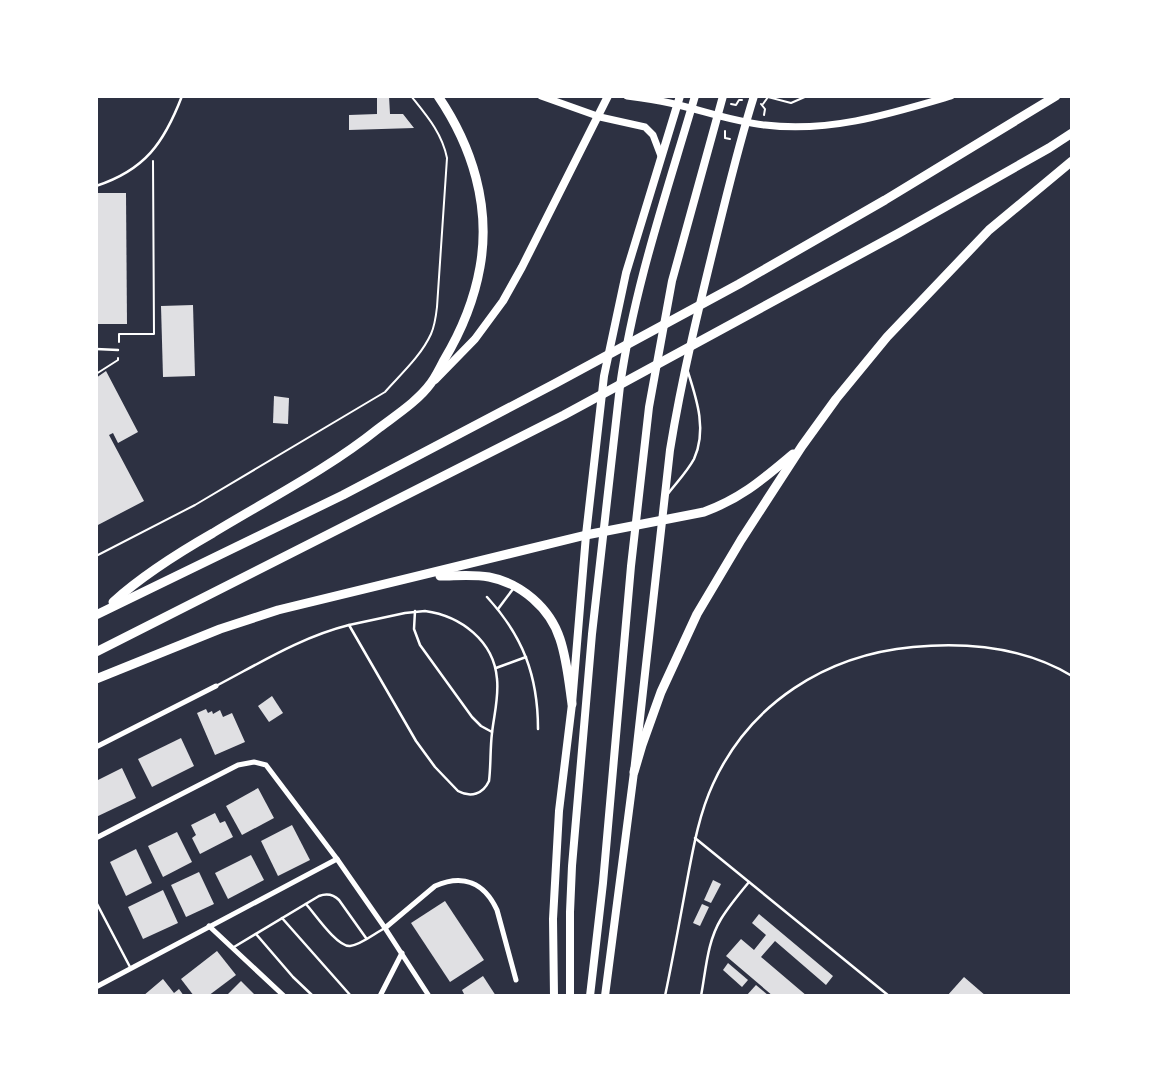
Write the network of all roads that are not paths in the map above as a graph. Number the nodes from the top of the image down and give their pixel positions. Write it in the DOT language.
graph roads {
  1 [pos="182,96"];
  2 [pos="438,96"];
  3 [pos="541,96"];
  4 [pos="608,96"];
  5 [pos="627,96"];
  6 [pos="695,96"];
  7 [pos="723,96"];
  8 [pos="754,96"];
  9 [pos="951,96"];
  10 [pos="1056,96"];
  11 [pos="681,103"];
  12 [pos="742,121"];
  13 [pos="1072,133"];
  14 [pos="662,158"];
  15 [pos="1072,160"];
  16 [pos="96,187"];
  17 [pos="96,349"];
  18 [pos="118,350"];
  19 [pos="686,365"];
  20 [pos="430,384"];
  21 [pos="802,446"];
  22 [pos="665,497"];
  23 [pos="660,520"];
  24 [pos="586,535"];
  25 [pos="424,575"];
  26 [pos="515,586"];
  27 [pos="487,597"];
  28 [pos="498,609"];
  29 [pos="415,611"];
  30 [pos="100,613"];
  31 [pos="349,625"];
  32 [pos="96,652"];
  33 [pos="526,657"];
  34 [pos="495,668"];
  35 [pos="1072,676"];
  36 [pos="96,679"];
  37 [pos="216,686"];
  38 [pos="572,704"];
  39 [pos="538,729"];
  40 [pos="492,732"];
  41 [pos="96,747"];
  42 [pos="634,772"];
  43 [pos="96,838"];
  44 [pos="695,838"];
  45 [pos="337,859"];
  46 [pos="749,882"];
  47 [pos="96,902"];
  48 [pos="306,904"];
  49 [pos="282,918"];
  50 [pos="209,926"];
  51 [pos="385,928"];
  52 [pos="255,934"];
  53 [pos="366,938"];
  54 [pos="232,948"];
  55 [pos="402,953"];
  56 [pos="131,969"];
  57 [pos="516,980"];
  58 [pos="96,987"];
  59 [pos="284,996"];
  60 [pos="313,996"];
  61 [pos="352,996"];
  62 [pos="380,996"];
  63 [pos="429,996"];
  64 [pos="554,996"];
  65 [pos="570,996"];
  66 [pos="590,996"];
  67 [pos="605,996"];
  68 [pos="666,996"];
  69 [pos="701,996"];
  70 [pos="889,996"];
  1 -- 16 [label="lane"];
  2 -- 20 [label="highway"];
  3 -- 14 [label="main road"];
  4 -- 20 [label="main road"];
  5 -- 11 [label="main road"];
  6 -- 65 [label="main road"];
  7 -- 66 [label="main road"];
  8 -- 12 [label="main road"];
  9 -- 12 [label="main road"];
  10 -- 30 [label="highway"];
  11 -- 12 [label="main road"];
  11 -- 14 [label="main road"];
  12 -- 19 [label="main road"];
  13 -- 32 [label="highway"];
  14 -- 24 [label="main road"];
  15 -- 21 [label="highway"];
  17 -- 18 [label="lane"];
  19 -- 22 [label="main road"];
  19 -- 22 [label="lane"];
  20 -- 30 [label="highway"];
  21 -- 23 [label="highway"];
  21 -- 42 [label="highway"];
  22 -- 23 [label="main road"];
  23 -- 24 [label="highway"];
  23 -- 42 [label="main road"];
  24 -- 25 [label="highway"];
  24 -- 38 [label="main road"];
  25 -- 26 [label="highway"];
  25 -- 36 [label="highway"];
  26 -- 28 [label="lane"];
  26 -- 38 [label="highway"];
  27 -- 28 [label="lane"];
  28 -- 33 [label="lane"];
  29 -- 31 [label="lane"];
  29 -- 34 [label="lane"];
  29 -- 40 [label="lane"];
  31 -- 37 [label="lane"];
  31 -- 40 [label="lane"];
  33 -- 34 [label="lane"];
  33 -- 39 [label="lane"];
  34 -- 40 [label="lane"];
  35 -- 44 [label="lane"];
  37 -- 41 [label="street"];
  38 -- 64 [label="main road"];
  42 -- 67 [label="main road"];
  43 -- 45 [label="street"];
  44 -- 46 [label="lane"];
  44 -- 68 [label="lane"];
  45 -- 50 [label="street"];
  45 -- 51 [label="street"];
  46 -- 69 [label="lane"];
  46 -- 70 [label="lane"];
  47 -- 56 [label="lane"];
  48 -- 49 [label="lane"];
  48 -- 53 [label="lane"];
  48 -- 53 [label="lane"];
  49 -- 52 [label="lane"];
  49 -- 61 [label="lane"];
  50 -- 54 [label="street"];
  50 -- 56 [label="street"];
  51 -- 53 [label="lane"];
  51 -- 55 [label="street"];
  51 -- 57 [label="street"];
  52 -- 54 [label="lane"];
  52 -- 60 [label="lane"];
  54 -- 59 [label="street"];
  55 -- 62 [label="street"];
  55 -- 63 [label="street"];
  56 -- 58 [label="street"];
}
